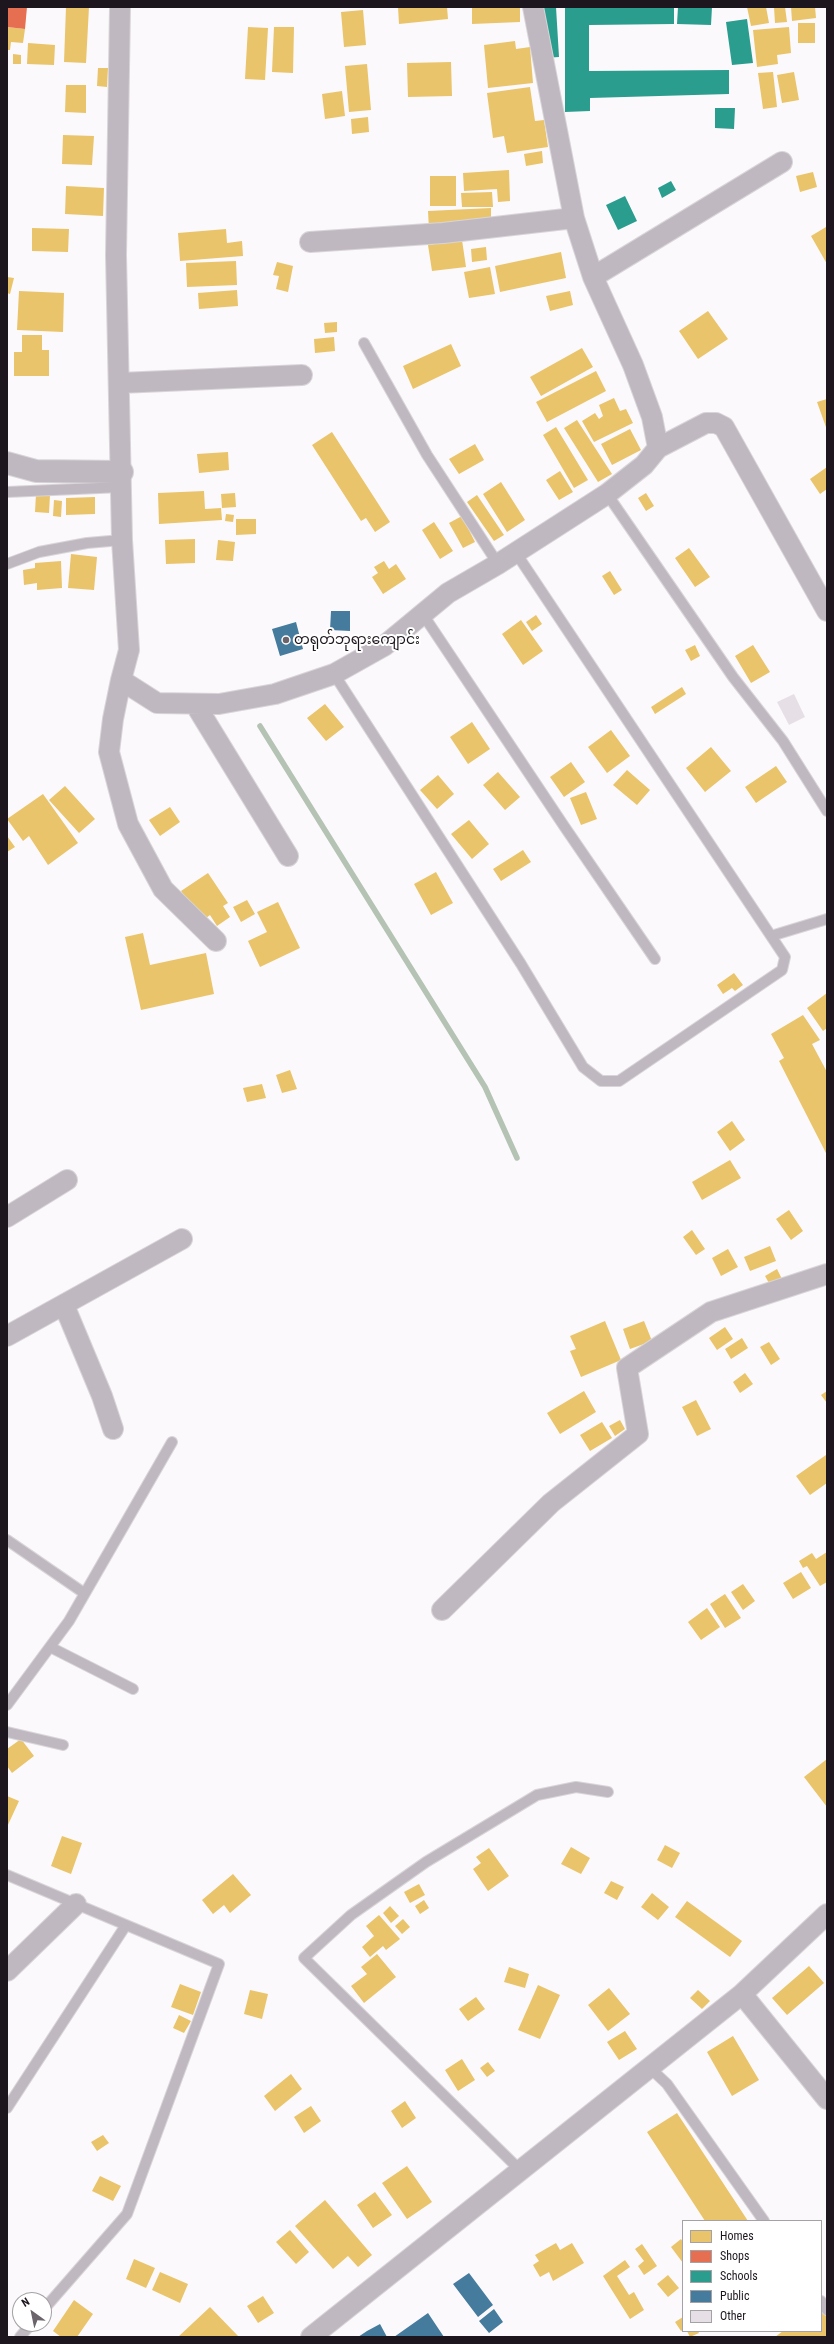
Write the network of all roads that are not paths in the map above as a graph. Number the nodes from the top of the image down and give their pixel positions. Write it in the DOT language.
graph roads {
  1 [pos="120,7"];
  2 [pos="533,7"];
  3 [pos="782,162"];
  4 [pos="574,218"];
  5 [pos="310,242"];
  6 [pos="593,277"];
  7 [pos="364,343"];
  8 [pos="302,375"];
  9 [pos="120,383"];
  10 [pos="658,448"];
  11 [pos="7,463"];
  12 [pos="122,480"];
  13 [pos="7,492"];
  14 [pos="607,494"];
  15 [pos="122,540"];
  16 [pos="516,553"];
  17 [pos="7,564"];
  18 [pos="498,564"];
  19 [pos="827,611"];
  20 [pos="422,613"];
  21 [pos="334,674"];
  22 [pos="121,680"];
  23 [pos="195,704"];
  24 [pos="827,811"];
  25 [pos="288,856"];
  26 [pos="827,919"];
  27 [pos="771,936"];
  28 [pos="216,941"];
  29 [pos="655,959"];
  30 [pos="67,1180"];
  31 [pos="7,1217"];
  32 [pos="182,1239"];
  33 [pos="827,1274"];
  34 [pos="64,1305"];
  35 [pos="7,1336"];
  36 [pos="114,1429"];
  37 [pos="172,1442"];
  38 [pos="7,1540"];
  39 [pos="84,1593"];
  40 [pos="442,1610"];
  41 [pos="50,1647"];
  42 [pos="133,1689"];
  43 [pos="7,1705"];
  44 [pos="7,1732"];
  45 [pos="63,1746"];
  46 [pos="608,1792"];
  47 [pos="7,1875"];
  48 [pos="76,1904"];
  49 [pos="827,1914"];
  50 [pos="126,1925"];
  51 [pos="7,1971"];
  52 [pos="742,1994"];
  53 [pos="649,2067"];
  54 [pos="827,2099"];
  55 [pos="7,2108"];
  56 [pos="520,2170"];
  57 [pos="763,2220"];
  58 [pos="52,2300"];
  59 [pos="311,2337"];
  1 -- 9 [label="street"];
  2 -- 4 [label="street"];
  3 -- 6 [label="street"];
  4 -- 5 [label="street"];
  4 -- 6 [label="street"];
  6 -- 10 [label="street"];
  7 -- 18 [label="lane"];
  8 -- 9 [label="street"];
  9 -- 12 [label="street"];
  10 -- 14 [label="street"];
  10 -- 19 [label="street"];
  11 -- 12 [label="street"];
  12 -- 13 [label="lane"];
  12 -- 15 [label="street"];
  14 -- 16 [label="street"];
  14 -- 24 [label="lane"];
  15 -- 17 [label="lane"];
  15 -- 22 [label="street"];
  16 -- 18 [label="street"];
  16 -- 27 [label="lane"];
  18 -- 20 [label="street"];
  20 -- 21 [label="street"];
  20 -- 29 [label="lane"];
  21 -- 23 [label="street"];
  21 -- 27 [label="lane"];
  22 -- 23 [label="street"];
  22 -- 28 [label="street"];
  23 -- 25 [label="street"];
  26 -- 27 [label="lane"];
  30 -- 31 [label="street"];
  32 -- 34 [label="street"];
  33 -- 40 [label="street"];
  34 -- 35 [label="street"];
  34 -- 36 [label="street"];
  37 -- 39 [label="lane"];
  38 -- 39 [label="lane"];
  39 -- 41 [label="lane"];
  41 -- 42 [label="lane"];
  41 -- 43 [label="lane"];
  44 -- 45 [label="lane"];
  46 -- 56 [label="lane"];
  47 -- 48 [label="lane"];
  48 -- 50 [label="lane"];
  48 -- 51 [label="street"];
  49 -- 52 [label="street"];
  50 -- 55 [label="lane"];
  50 -- 58 [label="lane"];
  52 -- 53 [label="street"];
  52 -- 54 [label="street"];
  53 -- 56 [label="street"];
  53 -- 57 [label="lane"];
  56 -- 59 [label="street"];
}
